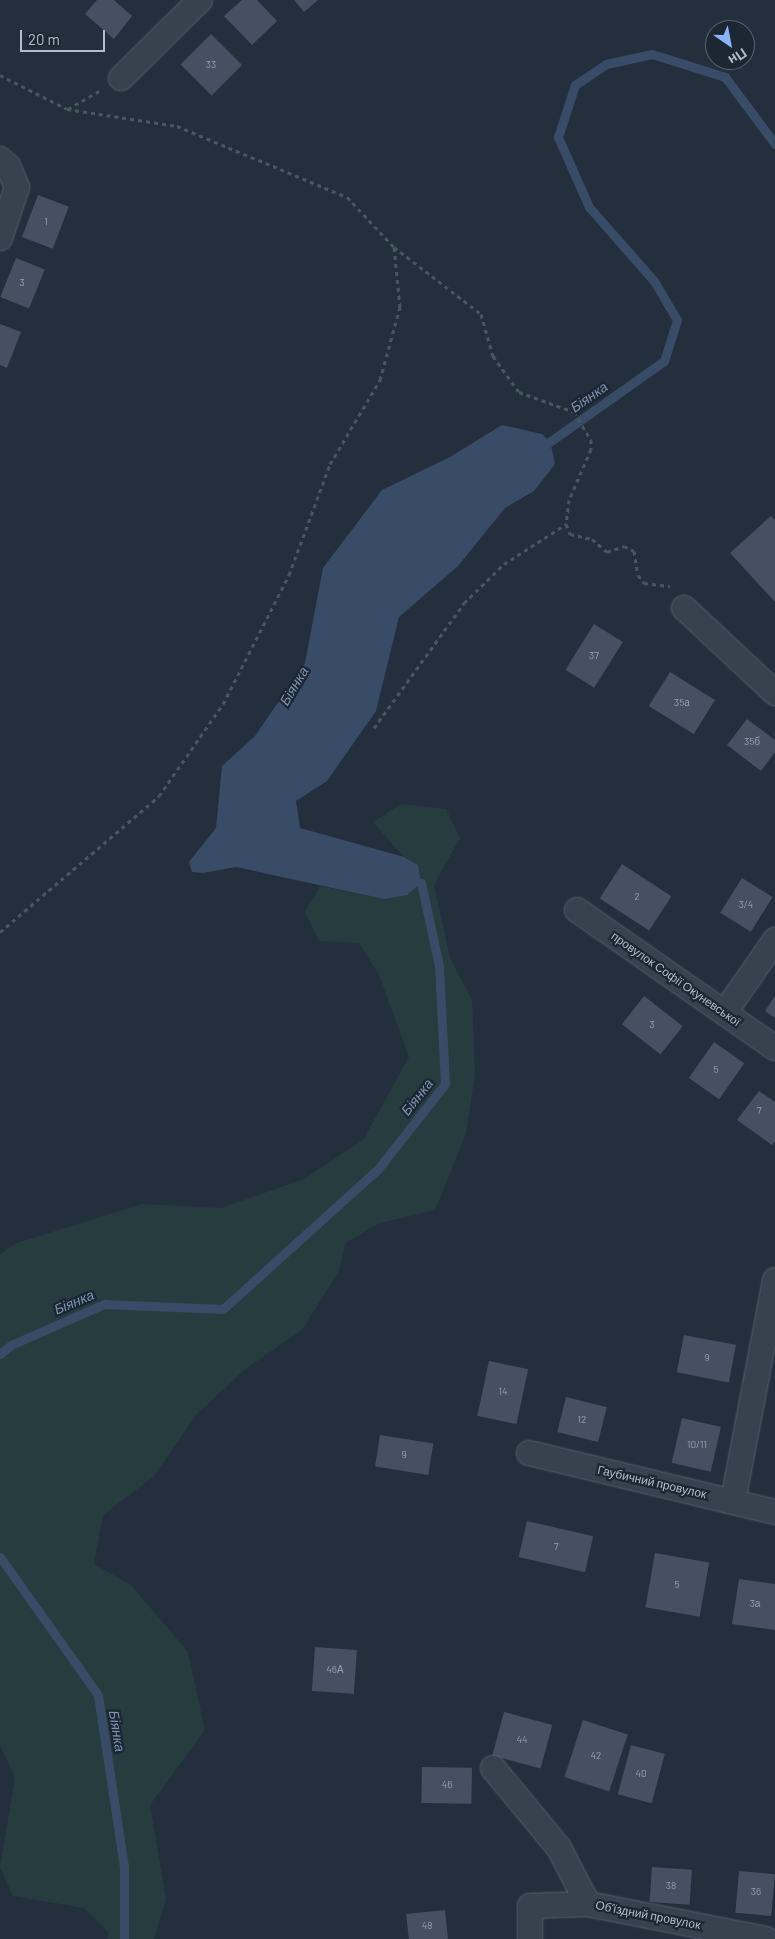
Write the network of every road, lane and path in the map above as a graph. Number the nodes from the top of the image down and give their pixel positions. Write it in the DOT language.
graph roads {
  1 [pos="200,0"];
  2 [pos="0,75"];
  3 [pos="121,78"];
  4 [pos="68,109"];
  5 [pos="0,159"];
  6 [pos="0,238"];
  7 [pos="394,247"];
  8 [pos="566,524"];
  9 [pos="669,584"];
  10 [pos="684,608"];
  11 [pos="775,693"];
  12 [pos="374,728"];
  13 [pos="577,910"];
  14 [pos="0,932"];
  15 [pos="775,940"];
  16 [pos="725,1012"];
  17 [pos="775,1048"];
  18 [pos="775,1280"];
  19 [pos="530,1453"];
  20 [pos="733,1501"];
  21 [pos="775,1512"];
  22 [pos="493,1768"];
  23 [pos="588,1904"];
  24 [pos="530,1939"];
  25 [pos="766,1939"];
  1 -- 3 [label="street"];
  2 -- 4 [label="path"];
  3 -- 4 [label="path"];
  4 -- 7 [label="path"];
  5 -- 6 [label="street"];
  7 -- 8 [label="path"];
  7 -- 14 [label="path"];
  8 -- 9 [label="path"];
  8 -- 12 [label="path"];
  10 -- 11 [label="street"];
  13 -- 16 [label="street, провулок Софії Окуневської"];
  15 -- 16 [label="street"];
  16 -- 17 [label="street, провулок Софії Окуневської"];
  18 -- 20 [label="street"];
  19 -- 20 [label="street, Гаубичний провулок"];
  20 -- 21 [label="street, Гаубичний провулок"];
  22 -- 23 [label="street, Обʼїздний провулок"];
  23 -- 24 [label="street, Обʼїздний провулок"];
  23 -- 25 [label="street, Обʼїздний провулок"];
}
